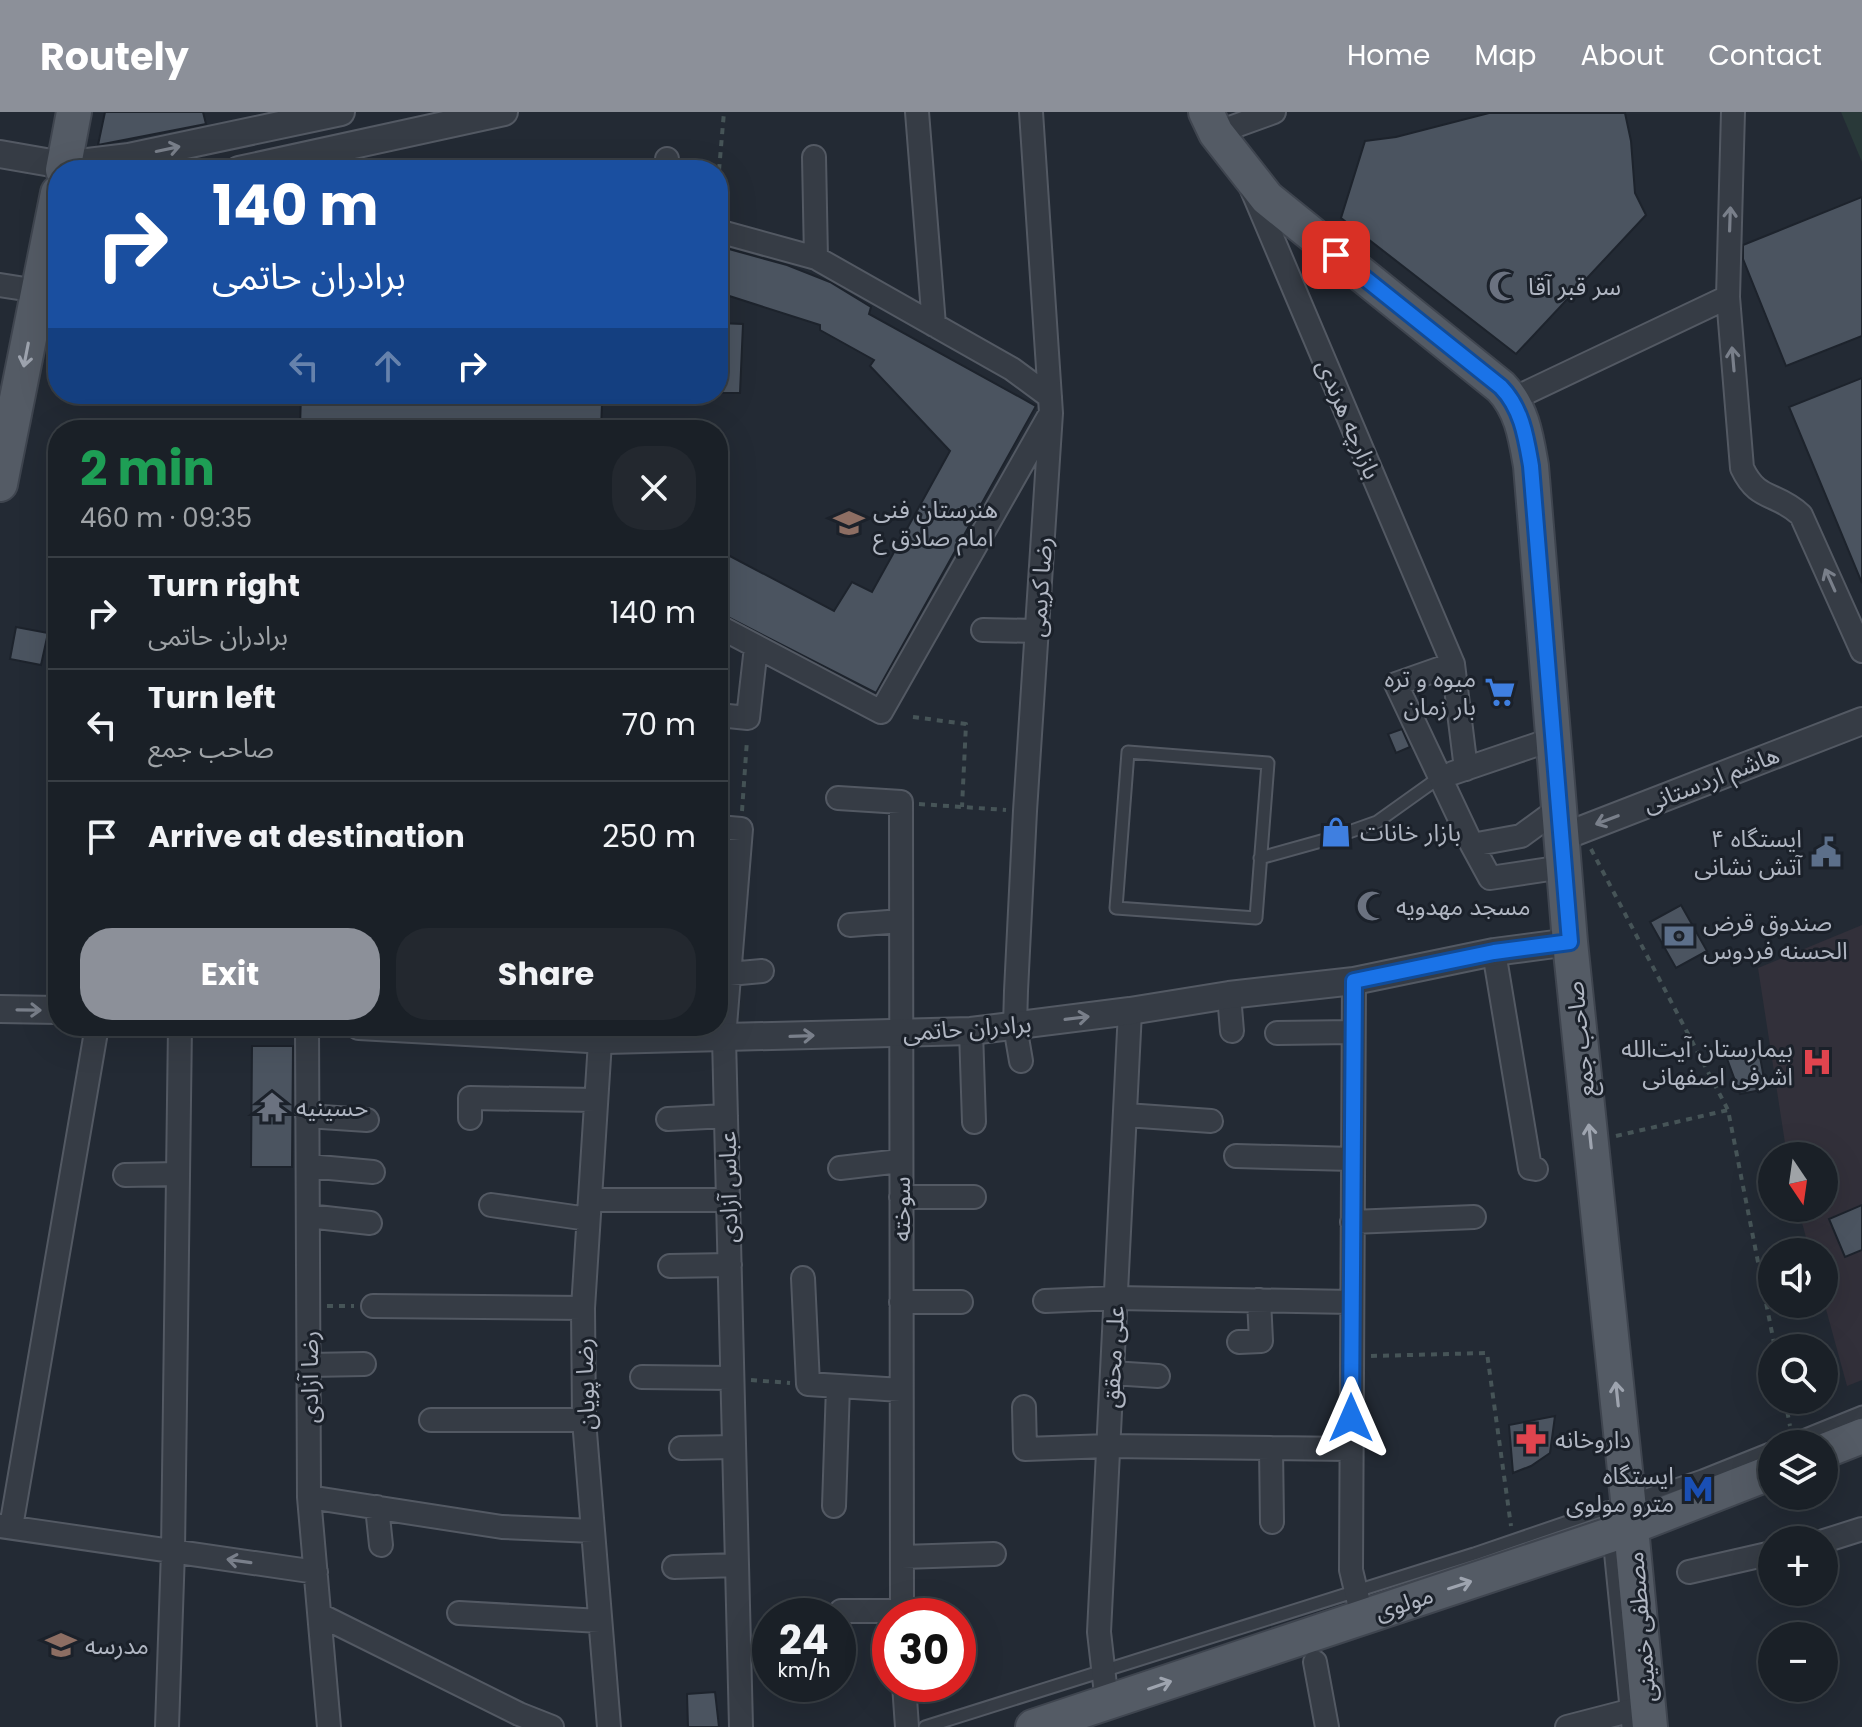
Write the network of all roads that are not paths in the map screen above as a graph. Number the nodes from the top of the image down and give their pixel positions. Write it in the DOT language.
graph roads {
  1 [pos="74,112"];
  2 [pos="341,112"];
  3 [pos="504,112"];
  4 [pos="917,112"];
  5 [pos="1031,112"];
  6 [pos="1274,112"];
  7 [pos="1733,112"];
  8 [pos="405,122"];
  9 [pos="1211,123"];
  10 [pos="0,154"];
  11 [pos="814,157"];
  12 [pos="344,159"];
  13 [pos="65,160"];
  14 [pos="123,160"];
  15 [pos="1245,174"];
  16 [pos="48,187"];
  17 [pos="728,234"];
  18 [pos="48,245"];
  19 [pos="816,258"];
  20 [pos="0,285"];
  21 [pos="38,291"];
  22 [pos="1728,297"];
  23 [pos="934,325"];
  24 [pos="1513,399"];
  25 [pos="1050,405"];
  26 [pos="1,475"];
  27 [pos="983,630"];
  28 [pos="1037,631"];
  29 [pos="728,632"];
  30 [pos="756,647"];
  31 [pos="1862,651"];
  32 [pos="1453,664"];
  33 [pos="728,716"];
  34 [pos="1862,721"];
  35 [pos="1553,739"];
  36 [pos="1466,769"];
  37 [pos="1440,777"];
  38 [pos="838,798"];
  39 [pos="728,828"];
  40 [pos="1566,836"];
  41 [pos="1472,845"];
  42 [pos="1260,858"];
  43 [pos="728,885"];
  44 [pos="901,921"];
  45 [pos="850,925"];
  46 [pos="1570,942"];
  47 [pos="1494,952"];
  48 [pos="762,971"];
  49 [pos="728,974"];
  50 [pos="1354,981"];
  51 [pos="1229,995"];
  52 [pos="0,1009"];
  53 [pos="48,1010"];
  54 [pos="1130,1011"];
  55 [pos="1015,1026"];
  56 [pos="971,1031"];
  57 [pos="1232,1031"];
  58 [pos="1353,1032"];
  59 [pos="900,1033"];
  60 [pos="1277,1033"];
  61 [pos="95,1036"];
  62 [pos="180,1036"];
  63 [pos="307,1036"];
  64 [pos="600,1036"];
  65 [pos="674,1036"];
  66 [pos="724,1038"];
  67 [pos="1021,1061"];
  68 [pos="596,1100"];
  69 [pos="1126,1115"];
  70 [pos="307,1116"];
  71 [pos="726,1116"];
  72 [pos="470,1118"];
  73 [pos="668,1119"];
  74 [pos="367,1120"];
  75 [pos="1211,1121"];
  76 [pos="974,1122"];
  77 [pos="1236,1156"];
  78 [pos="1353,1159"];
  79 [pos="900,1161"];
  80 [pos="308,1166"];
  81 [pos="840,1168"];
  82 [pos="1536,1169"];
  83 [pos="373,1172"];
  84 [pos="178,1174"];
  85 [pos="125,1175"];
  86 [pos="901,1197"];
  87 [pos="974,1197"];
  88 [pos="728,1200"];
  89 [pos="491,1205"];
  90 [pos="589,1210"];
  91 [pos="308,1216"];
  92 [pos="1474,1217"];
  93 [pos="1352,1222"];
  94 [pos="370,1223"];
  95 [pos="730,1265"];
  96 [pos="670,1266"];
  97 [pos="803,1278"];
  98 [pos="1116,1298"];
  99 [pos="1259,1300"];
  100 [pos="1045,1301"];
  101 [pos="901,1302"];
  102 [pos="961,1302"];
  103 [pos="1352,1302"];
  104 [pos="373,1306"];
  105 [pos="583,1308"];
  106 [pos="1239,1342"];
  107 [pos="364,1364"];
  108 [pos="309,1365"];
  109 [pos="1112,1373"];
  110 [pos="1158,1376"];
  111 [pos="642,1377"];
  112 [pos="732,1378"];
  113 [pos="838,1386"];
  114 [pos="901,1390"];
  115 [pos="1024,1407"];
  116 [pos="1862,1412"];
  117 [pos="431,1420"];
  118 [pos="584,1420"];
  119 [pos="1828,1430"];
  120 [pos="1862,1436"];
  121 [pos="1838,1439"];
  122 [pos="1108,1446"];
  123 [pos="734,1447"];
  124 [pos="681,1448"];
  125 [pos="1271,1448"];
  126 [pos="1351,1449"];
  127 [pos="1758,1454"];
  128 [pos="1758,1476"];
  129 [pos="309,1497"];
  130 [pos="834,1506"];
  131 [pos="377,1507"];
  132 [pos="1619,1518"];
  133 [pos="1272,1522"];
  134 [pos="6,1527"];
  135 [pos="1862,1529"];
  136 [pos="593,1531"];
  137 [pos="1838,1537"];
  138 [pos="381,1545"];
  139 [pos="173,1551"];
  140 [pos="994,1554"];
  141 [pos="1758,1556"];
  142 [pos="902,1557"];
  143 [pos="737,1565"];
  144 [pos="674,1567"];
  145 [pos="316,1572"];
  146 [pos="1689,1572"];
  147 [pos="902,1598"];
  148 [pos="1359,1604"];
  149 [pos="459,1613"];
  150 [pos="320,1615"];
  151 [pos="600,1621"];
  152 [pos="1315,1662"];
  153 [pos="1105,1687"];
  154 [pos="905,1702"];
  155 [pos="501,1716"];
  156 [pos="1638,1718"];
  157 [pos="167,1727"];
  158 [pos="329,1727"];
  159 [pos="552,1727"];
  160 [pos="609,1727"];
  161 [pos="741,1727"];
  162 [pos="907,1727"];
  163 [pos="925,1727"];
  164 [pos="1033,1727"];
  165 [pos="1327,1727"];
  166 [pos="1567,1727"];
  1 -- 13 [label="main road"];
  14 -- 2 [label="street, one-way"];
  3 -- 8 [label="street"];
  4 -- 23 [label="street"];
  5 -- 25 [label="street, رضا کریمی"];
  6 -- 9 [label="street"];
  22 -- 7 [label="street, one-way"];
  8 -- 12 [label="street"];
  9 -- 15 [label="main road"];
  10 -- 16 [label="street"];
  11 -- 19 [label="street"];
  15 -- 24 [label="main road"];
  15 -- 32 [label="street, بازارچه هرندی"];
  17 -- 19 [label="street"];
  18 -- 21 [label="main road"];
  19 -- 23 [label="street"];
  20 -- 21 [label="street"];
  21 -- 26 [label="main road, one-way"];
  22 -- 24 [label="street"];
  31 -- 22 [label="street, one-way"];
  23 -- 25 [label="street"];
  24 -- 35 [label="main road, صاحب جمع"];
  25 -- 28 [label="street, رضا کریمی"];
  25 -- 30 [label="street"];
  27 -- 28 [label="street"];
  28 -- 55 [label="street, رضا کریمی"];
  29 -- 30 [label="street"];
  30 -- 33 [label="street"];
  32 -- 36 [label="street, بازارچه هرندی"];
  32 -- 37 [label="street"];
  34 -- 40 [label="street, هاشم اردستانی, one-way"];
  35 -- 36 [label="street"];
  35 -- 40 [label="main road, صاحب جمع"];
  36 -- 37 [label="street"];
  37 -- 41 [label="street"];
  37 -- 42 [label="lane"];
  38 -- 44 [label="street, سوخته"];
  39 -- 43 [label="street, عباس آزادی"];
  40 -- 41 [label="street"];
  40 -- 41 [label="street"];
  40 -- 46 [label="main road, صاحب جمع"];
  42 -- 42 [label="lane"];
  44 -- 45 [label="street"];
  44 -- 59 [label="street, سوخته"];
  46 -- 47 [label="street, برادران حاتمی"];
  132 -- 46 [label="main road, صاحب جمع, one-way"];
  47 -- 50 [label="street, برادران حاتمی"];
  47 -- 82 [label="street"];
  48 -- 49 [label="street"];
  50 -- 51 [label="street, برادران حاتمی"];
  50 -- 58 [label="street"];
  51 -- 54 [label="street, برادران حاتمی"];
  51 -- 57 [label="street"];
  52 -- 53 [label="street, one-way"];
  55 -- 54 [label="street, برادران حاتمی, one-way"];
  54 -- 69 [label="street, علی محقق"];
  55 -- 56 [label="street, برادران حاتمی"];
  55 -- 67 [label="street, رضا کریمی"];
  56 -- 59 [label="street, برادران حاتمی"];
  56 -- 76 [label="street"];
  58 -- 60 [label="street"];
  58 -- 78 [label="street"];
  66 -- 59 [label="street, برادران حاتمی, one-way"];
  59 -- 79 [label="street, سوخته"];
  61 -- 134 [label="street"];
  62 -- 84 [label="street"];
  63 -- 70 [label="street, رضا آزادی"];
  64 -- 68 [label="street, رضا پویان"];
  65 -- 66 [label="street, برادران حاتمی"];
  66 -- 71 [label="street, عباس آزادی"];
  68 -- 72 [label="street"];
  68 -- 90 [label="street, رضا پویان"];
  69 -- 75 [label="street"];
  69 -- 98 [label="street, علی محقق"];
  70 -- 74 [label="street"];
  70 -- 80 [label="street, رضا آزادی"];
  71 -- 73 [label="street"];
  71 -- 88 [label="street, عباس آزادی"];
  77 -- 78 [label="street"];
  78 -- 93 [label="street"];
  79 -- 81 [label="street"];
  79 -- 86 [label="street, سوخته"];
  80 -- 83 [label="street"];
  80 -- 91 [label="street, رضا آزادی"];
  84 -- 85 [label="street"];
  84 -- 139 [label="street"];
  86 -- 87 [label="street"];
  86 -- 101 [label="street, سوخته"];
  88 -- 90 [label="street"];
  88 -- 95 [label="street, عباس آزادی"];
  89 -- 90 [label="street"];
  90 -- 105 [label="street, رضا پویان"];
  91 -- 94 [label="street"];
  91 -- 108 [label="street, رضا آزادی"];
  92 -- 93 [label="street"];
  93 -- 103 [label="street"];
  95 -- 96 [label="street"];
  95 -- 112 [label="street, عباس آزادی"];
  97 -- 113 [label="street"];
  98 -- 99 [label="street"];
  98 -- 100 [label="street"];
  98 -- 109 [label="street, علی محقق"];
  99 -- 103 [label="street"];
  99 -- 106 [label="street"];
  101 -- 102 [label="street"];
  101 -- 114 [label="street, سوخته"];
  103 -- 126 [label="street"];
  104 -- 105 [label="street"];
  105 -- 118 [label="street, رضا پویان"];
  107 -- 108 [label="street"];
  108 -- 129 [label="street, رضا آزادی"];
  109 -- 110 [label="street"];
  109 -- 122 [label="street, علی محقق"];
  111 -- 112 [label="street"];
  112 -- 123 [label="street, عباس آزادی"];
  113 -- 114 [label="street"];
  113 -- 130 [label="street"];
  114 -- 142 [label="street, سوخته"];
  115 -- 122 [label="street"];
  116 -- 119 [label="lane"];
  117 -- 118 [label="street"];
  118 -- 136 [label="street, رضا پویان"];
  120 -- 121 [label="main road"];
  122 -- 125 [label="street"];
  122 -- 153 [label="street, علی محقق"];
  123 -- 124 [label="street"];
  123 -- 143 [label="street, عباس آزادی"];
  125 -- 126 [label="street"];
  125 -- 133 [label="street"];
  126 -- 148 [label="street"];
  127 -- 132 [label="lane"];
  128 -- 132 [label="main road, مولوی"];
  129 -- 131 [label="street"];
  129 -- 145 [label="street, رضا آزادی"];
  131 -- 136 [label="street"];
  131 -- 138 [label="street"];
  148 -- 132 [label="main road, مولوی, one-way"];
  132 -- 148 [label="lane"];
  132 -- 156 [label="main road, مصطفی خمینی"];
  134 -- 139 [label="street"];
  135 -- 137 [label="street"];
  136 -- 151 [label="street, رضا پویان"];
  145 -- 139 [label="street, one-way"];
  139 -- 157 [label="street"];
  140 -- 142 [label="street"];
  141 -- 146 [label="street"];
  142 -- 147 [label="street, سوخته"];
  143 -- 144 [label="street"];
  143 -- 161 [label="street, عباس آزادی"];
  145 -- 150 [label="street, رضا آزادی"];
  148 -- 153 [label="main road, مولوی"];
  149 -- 151 [label="street"];
  150 -- 155 [label="street"];
  150 -- 158 [label="street, رضا آزادی"];
  151 -- 160 [label="street, رضا پویان"];
  152 -- 165 [label="street"];
  153 -- 163 [label="lane"];
  153 -- 164 [label="main road, مولوی"];
  154 -- 162 [label="street"];
  155 -- 159 [label="street"];
  156 -- 166 [label="street"];
}
